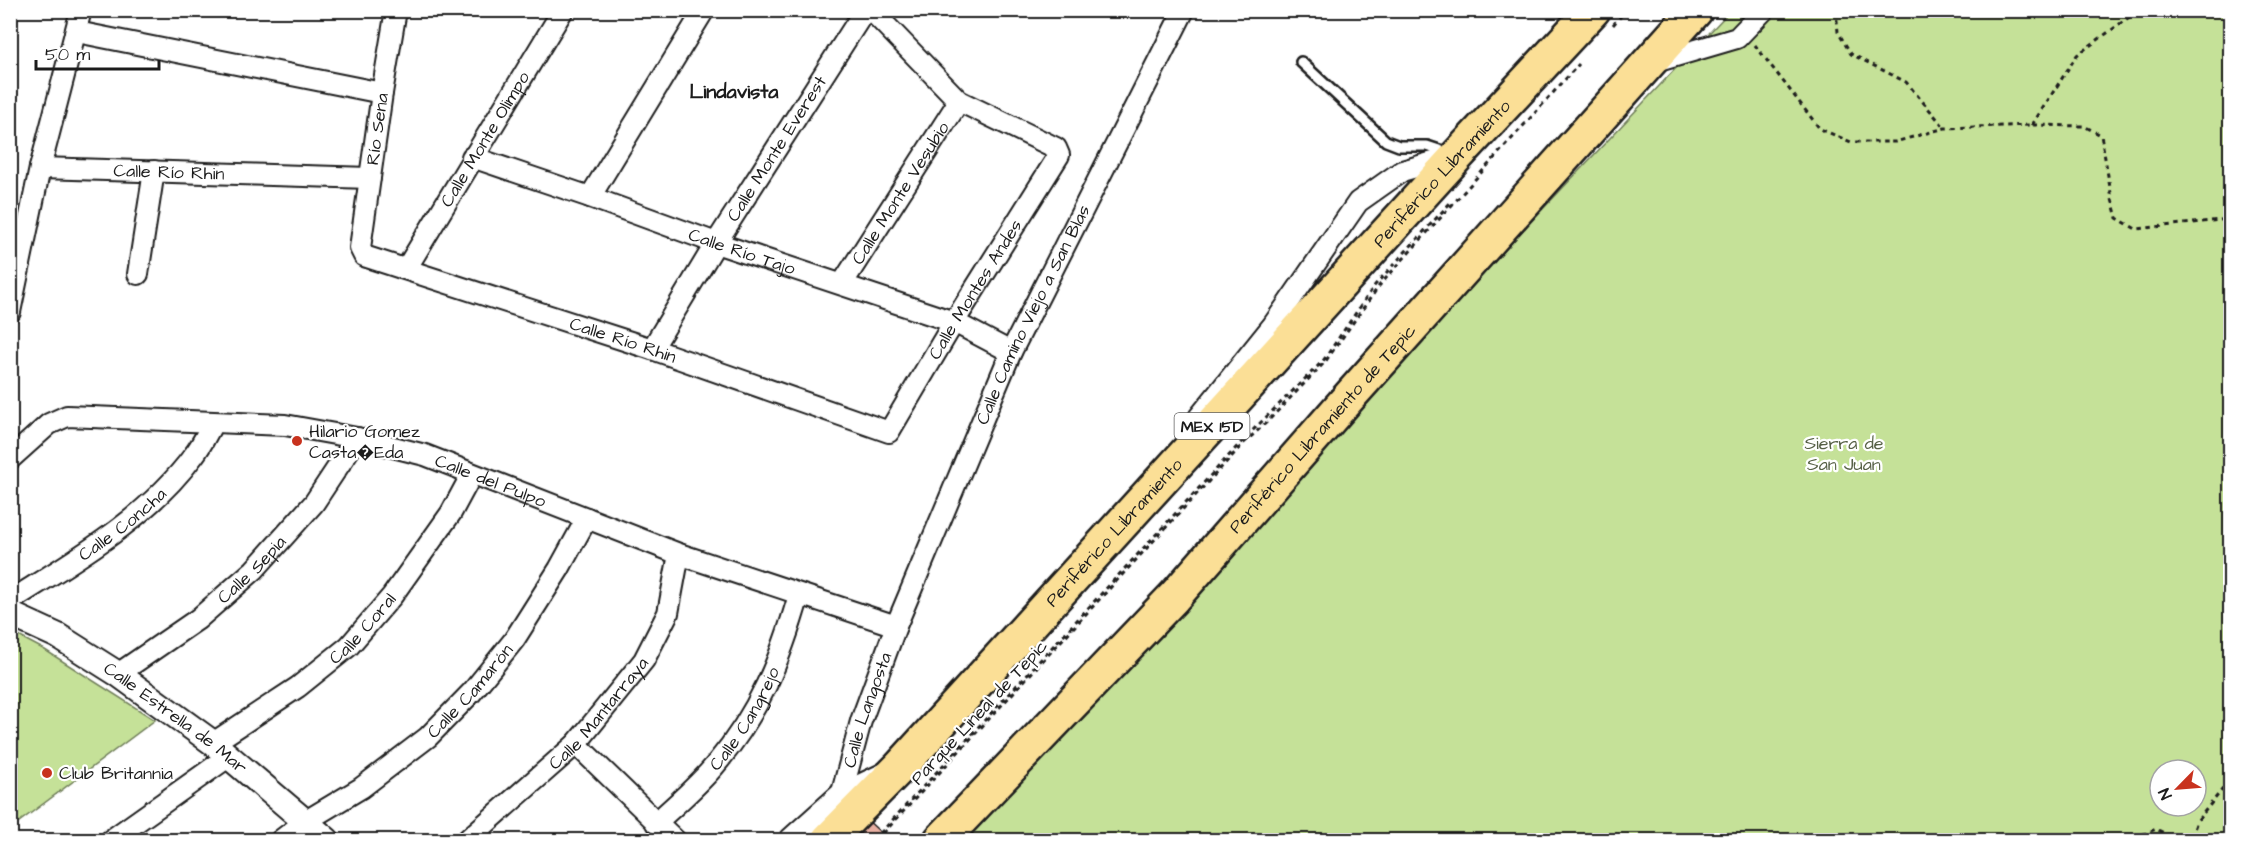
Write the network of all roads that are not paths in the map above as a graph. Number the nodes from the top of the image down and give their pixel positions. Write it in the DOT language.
graph roads {
  1 [pos="81,10"];
  2 [pos="396,10"];
  3 [pos="563,10"];
  4 [pos="704,10"];
  5 [pos="865,10"];
  6 [pos="871,10"];
  7 [pos="1184,10"];
  8 [pos="1696,10"];
  9 [pos="1764,10"];
  10 [pos="1604,22"];
  11 [pos="76,32"];
  12 [pos="1301,62"];
  13 [pos="1647,65"];
  14 [pos="382,93"];
  15 [pos="959,101"];
  16 [pos="1457,156"];
  17 [pos="472,157"];
  18 [pos="40,168"];
  19 [pos="154,171"];
  20 [pos="370,178"];
  21 [pos="590,197"];
  22 [pos="716,243"];
  23 [pos="360,248"];
  24 [pos="406,269"];
  25 [pos="138,274"];
  26 [pos="842,284"];
  27 [pos="10,312"];
  28 [pos="954,322"];
  29 [pos="652,349"];
  30 [pos="1011,352"];
  31 [pos="213,423"];
  32 [pos="890,432"];
  33 [pos="357,438"];
  34 [pos="10,459"];
  35 [pos="472,474"];
  36 [pos="587,518"];
  37 [pos="679,554"];
  38 [pos="799,595"];
  39 [pos="10,600"];
  40 [pos="10,614"];
  41 [pos="896,626"];
  42 [pos="118,674"];
  43 [pos="576,744"];
  44 [pos="220,750"];
  45 [pos="900,767"];
  46 [pos="841,796"];
  47 [pos="306,821"];
  48 [pos="656,823"];
  49 [pos="111,840"];
  50 [pos="281,840"];
  51 [pos="327,840"];
  52 [pos="467,840"];
  53 [pos="675,840"];
  54 [pos="792,840"];
  55 [pos="828,840"];
  56 [pos="941,840"];
  1 -- 11 [label="street"];
  2 -- 14 [label="street, Río Sena"];
  3 -- 17 [label="street, Calle Monte Olimpo"];
  4 -- 21 [label="street"];
  5 -- 22 [label="street, Calle Monte Everest"];
  6 -- 15 [label="street"];
  7 -- 30 [label="street, Calle Camino Viejo a San Blas"];
  8 -- 13 [label="highway, Periférico Libramiento de Tepic"];
  9 -- 13 [label="street"];
  10 -- 16 [label="highway, Periférico Libramiento / MEX 15D"];
  11 -- 14 [label="street"];
  11 -- 18 [label="street"];
  12 -- 16 [label="lane"];
  13 -- 56 [label="highway, Periférico Libramiento de Tepic"];
  14 -- 20 [label="street, Río Sena"];
  15 -- 26 [label="street, Calle Monte Vesubio"];
  15 -- 28 [label="street, Calle Montes Andes"];
  16 -- 45 [label="highway, Periférico Libramiento / MEX 15D"];
  17 -- 21 [label="street, Calle Río Tajo"];
  17 -- 24 [label="street, Calle Monte Olimpo"];
  18 -- 19 [label="street, Calle Río Rhin"];
  18 -- 27 [label="street"];
  19 -- 20 [label="street, Calle Río Rhin"];
  19 -- 25 [label="street"];
  20 -- 23 [label="street, Río Sena"];
  21 -- 22 [label="street, Calle Río Tajo"];
  22 -- 26 [label="street, Calle Río Tajo"];
  22 -- 29 [label="street, Calle Monte Everest"];
  23 -- 24 [label="street, Calle Río Rhin"];
  24 -- 29 [label="street, Calle Río Rhin"];
  26 -- 28 [label="street, Calle Río Tajo"];
  28 -- 30 [label="street, Calle Río Tajo"];
  28 -- 32 [label="street, Calle Montes Andes"];
  29 -- 32 [label="street, Calle Río Rhin"];
  30 -- 41 [label="street, Calle Camino Viejo a San Blas"];
  31 -- 33 [label="street, Calle del Pulpo"];
  31 -- 34 [label="street, Calle del Pulpo"];
  31 -- 39 [label="street, Calle Concha"];
  33 -- 35 [label="street, Calle del Pulpo"];
  33 -- 42 [label="street, Calle Sepia"];
  35 -- 36 [label="street, Calle del Pulpo"];
  35 -- 44 [label="street, Calle Coral"];
  36 -- 37 [label="street, Calle del Pulpo"];
  36 -- 47 [label="street, Calle Camarón"];
  37 -- 38 [label="street, Calle del Pulpo"];
  37 -- 43 [label="street, Calle Mantarraya"];
  38 -- 41 [label="street, Calle del Pulpo"];
  38 -- 48 [label="street, Calle Cangrejo"];
  40 -- 42 [label="street, Calle Estrella de Mar"];
  41 -- 46 [label="street, Calle Langosta"];
  42 -- 44 [label="street, Calle Estrella de Mar"];
  43 -- 48 [label="street"];
  43 -- 52 [label="street, Calle Mantarraya"];
  44 -- 47 [label="street, Calle Estrella de Mar"];
  44 -- 49 [label="street, Calle Coral"];
  45 -- 46 [label="street, Calle Langosta"];
  45 -- 55 [label="highway, Periférico Libramiento / MEX 15D"];
  46 -- 54 [label="street, Calle Langosta"];
  47 -- 50 [label="street, Calle Camarón"];
  47 -- 51 [label="street, Calle Estrella de Mar"];
  48 -- 53 [label="street"];
}
